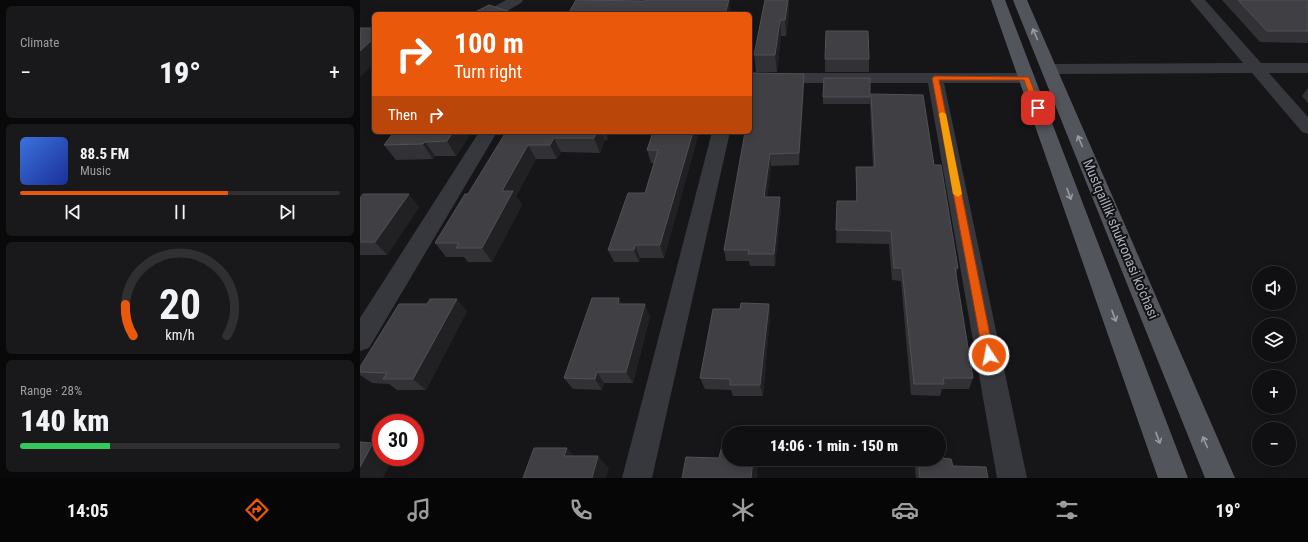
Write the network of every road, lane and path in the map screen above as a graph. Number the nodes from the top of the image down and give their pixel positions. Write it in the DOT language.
graph roads {
  1 [pos="516,0"];
  2 [pos="998,0"];
  3 [pos="1020,0"];
  4 [pos="1197,0"];
  5 [pos="495,12"];
  6 [pos="1255,67"];
  7 [pos="1308,68"];
  8 [pos="1050,69"];
  9 [pos="1024,71"];
  10 [pos="752,78"];
  11 [pos="935,78"];
  12 [pos="1308,128"];
  13 [pos="487,134"];
  14 [pos="721,134"];
  15 [pos="360,340"];
  16 [pos="637,478"];
  17 [pos="1012,478"];
  18 [pos="1173,478"];
  19 [pos="1220,478"];
  1 -- 5 [label="street"];
  2 -- 9 [label="main road, Mustqaillik shukronasi ko'chasi"];
  8 -- 3 [label="main road, Mustqaillik shukronasi ko'chasi, one-way"];
  4 -- 6 [label="street"];
  6 -- 7 [label="street"];
  6 -- 8 [label="street"];
  6 -- 12 [label="street"];
  19 -- 8 [label="main road, Mustqaillik shukronasi ko'chasi, one-way"];
  9 -- 11 [label="street"];
  9 -- 18 [label="main road, Mustqaillik shukronasi ko'chasi, one-way"];
  10 -- 11 [label="street"];
  11 -- 17 [label="street"];
  13 -- 15 [label="street"];
  14 -- 16 [label="street"];
}
